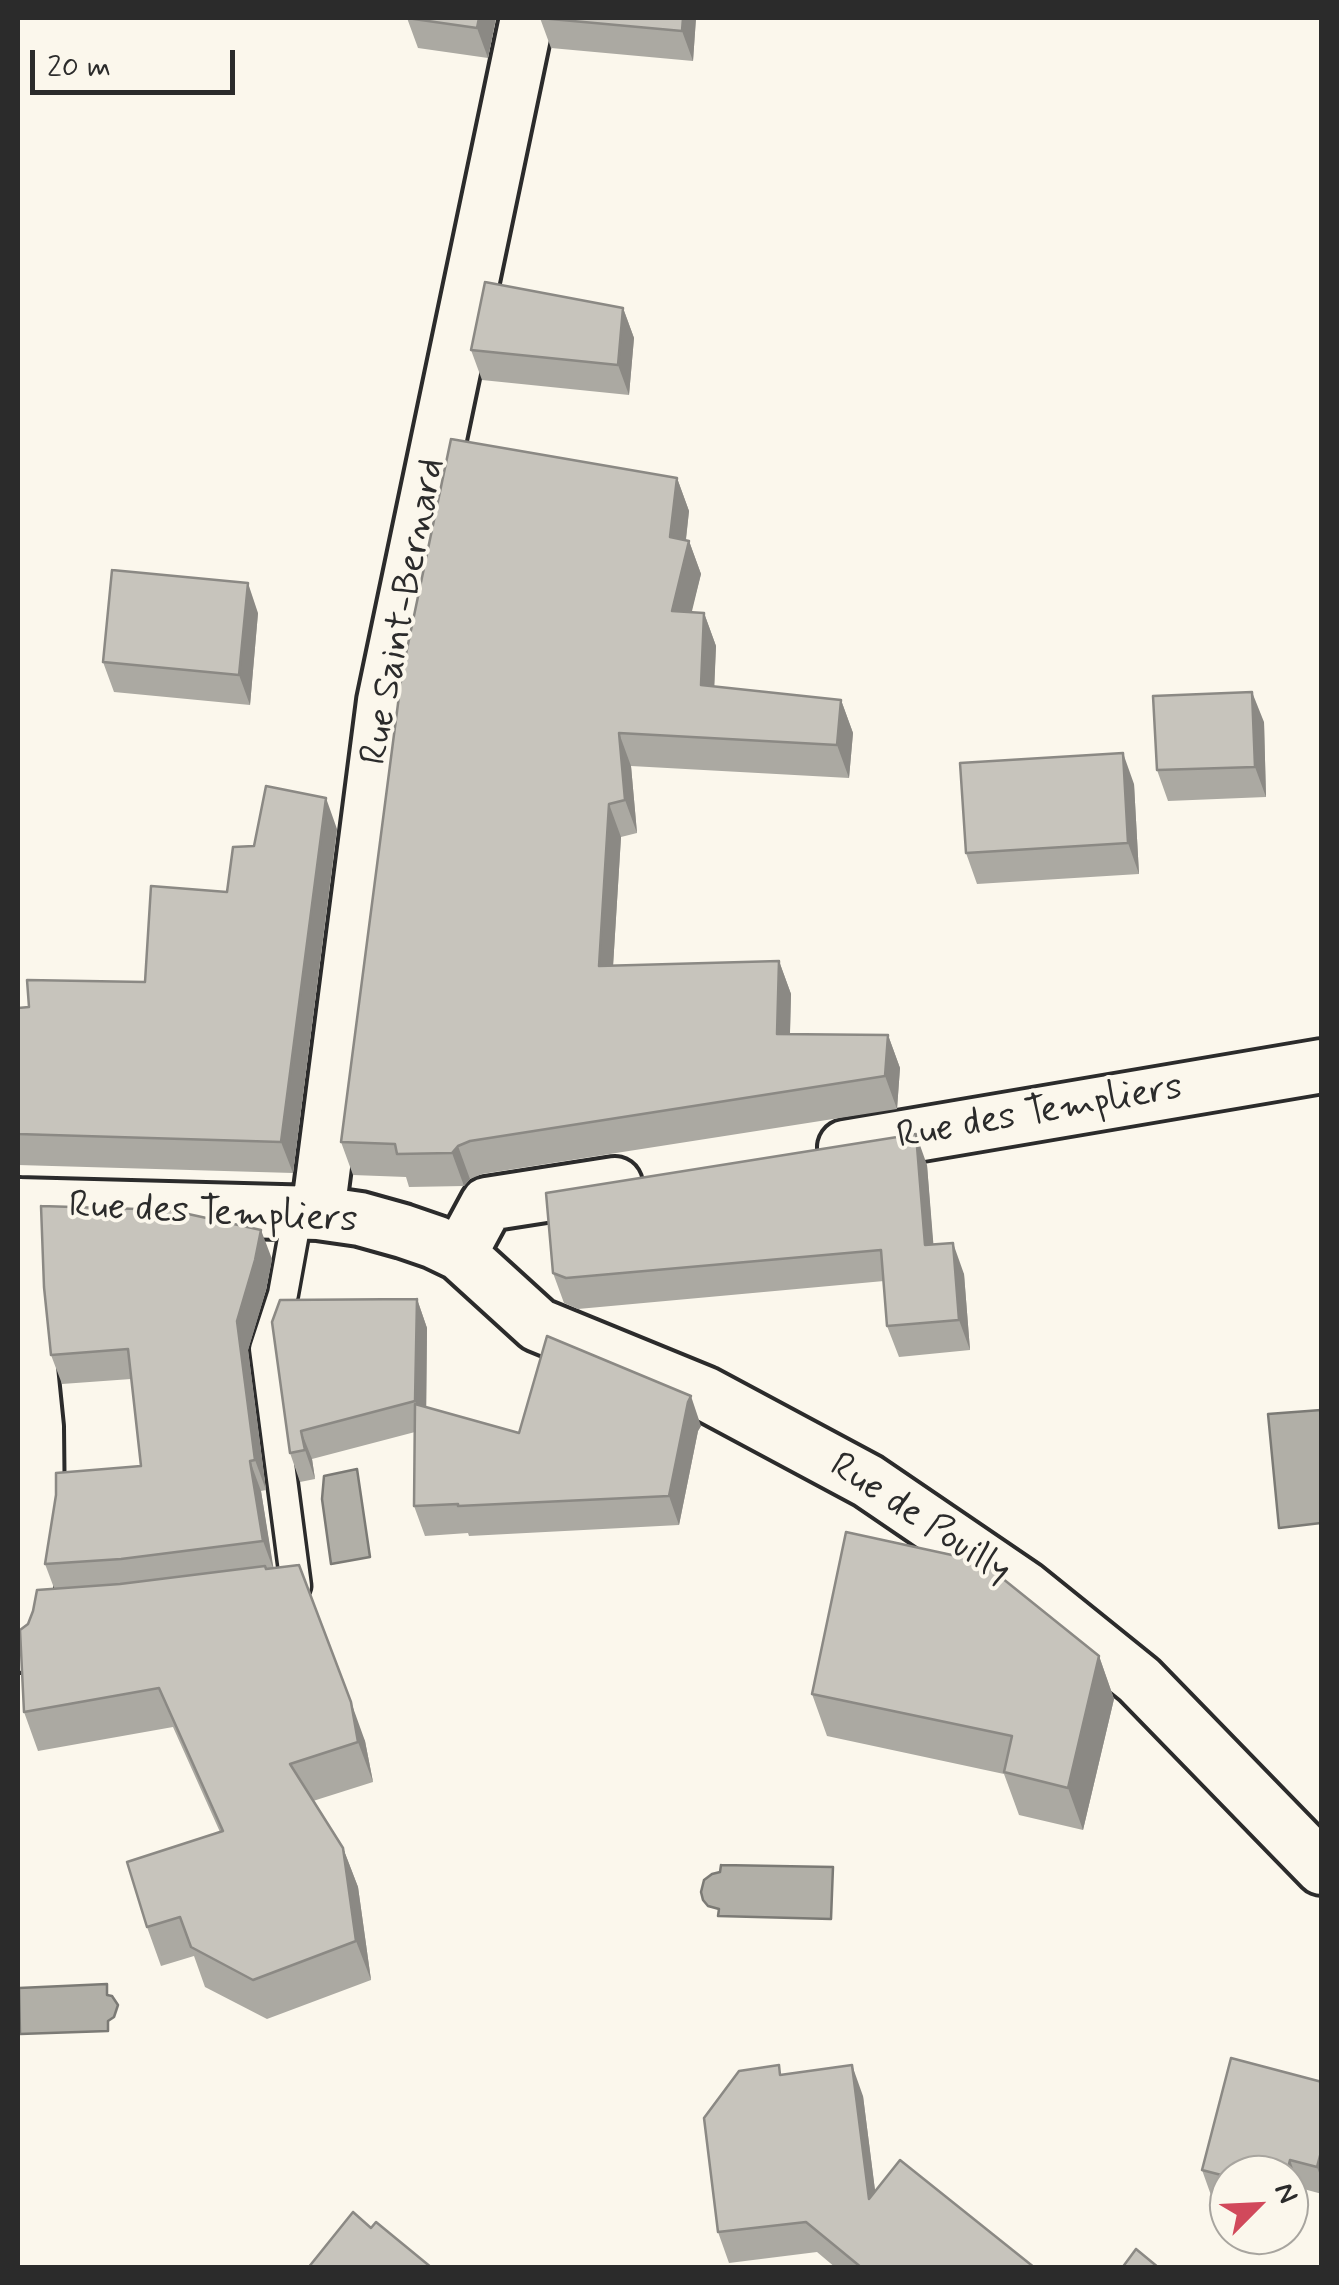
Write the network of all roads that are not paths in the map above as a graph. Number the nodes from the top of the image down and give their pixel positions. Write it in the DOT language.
graph roads {
  1 [pos="527,18"];
  2 [pos="1322,1066"];
  3 [pos="796,1155"];
  4 [pos="661,1176"];
  5 [pos="19,1205"];
  6 [pos="308,1212"];
  7 [pos="460,1254"];
  8 [pos="263,1590"];
  9 [pos="27,1623"];
  10 [pos="1322,1868"];
  1 -- 6 [label="street, Rue Saint-Bernard"];
  2 -- 3 [label="street, Rue des Templiers"];
  4 -- 7 [label="street"];
  5 -- 6 [label="street, Rue des Templiers"];
  5 -- 9 [label="street"];
  6 -- 7 [label="street, Rue des Templiers"];
  6 -- 8 [label="lane"];
  7 -- 10 [label="street, Rue de Pouilly"];
}
